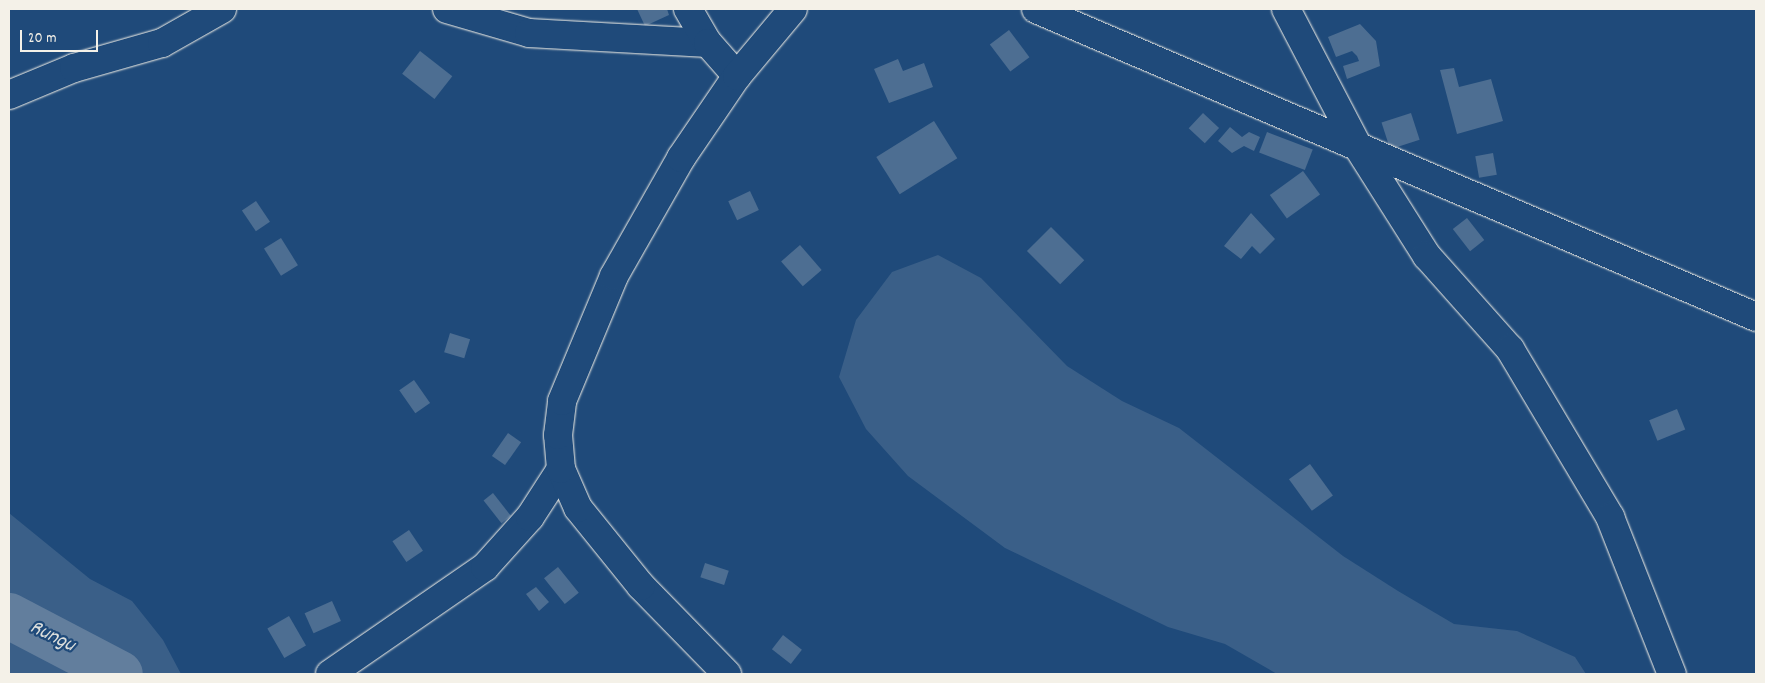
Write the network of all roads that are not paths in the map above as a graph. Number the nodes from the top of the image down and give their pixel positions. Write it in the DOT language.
graph roads {
  1 [pos="222,9"];
  2 [pos="447,9"];
  3 [pos="688,9"];
  4 [pos="793,9"];
  5 [pos="1036,9"];
  6 [pos="1286,9"];
  7 [pos="708,43"];
  8 [pos="737,76"];
  9 [pos="9,95"];
  10 [pos="1358,147"];
  11 [pos="1756,317"];
  12 [pos="561,469"];
  13 [pos="330,674"];
  14 [pos="726,674"];
  15 [pos="1672,674"];
  1 -- 9 [label="street"];
  2 -- 7 [label="street"];
  3 -- 7 [label="street"];
  4 -- 8 [label="street"];
  5 -- 10 [label="street"];
  6 -- 10 [label="street"];
  7 -- 8 [label="street"];
  8 -- 12 [label="street"];
  10 -- 11 [label="street"];
  10 -- 15 [label="street"];
  12 -- 13 [label="street"];
  12 -- 14 [label="street"];
}
